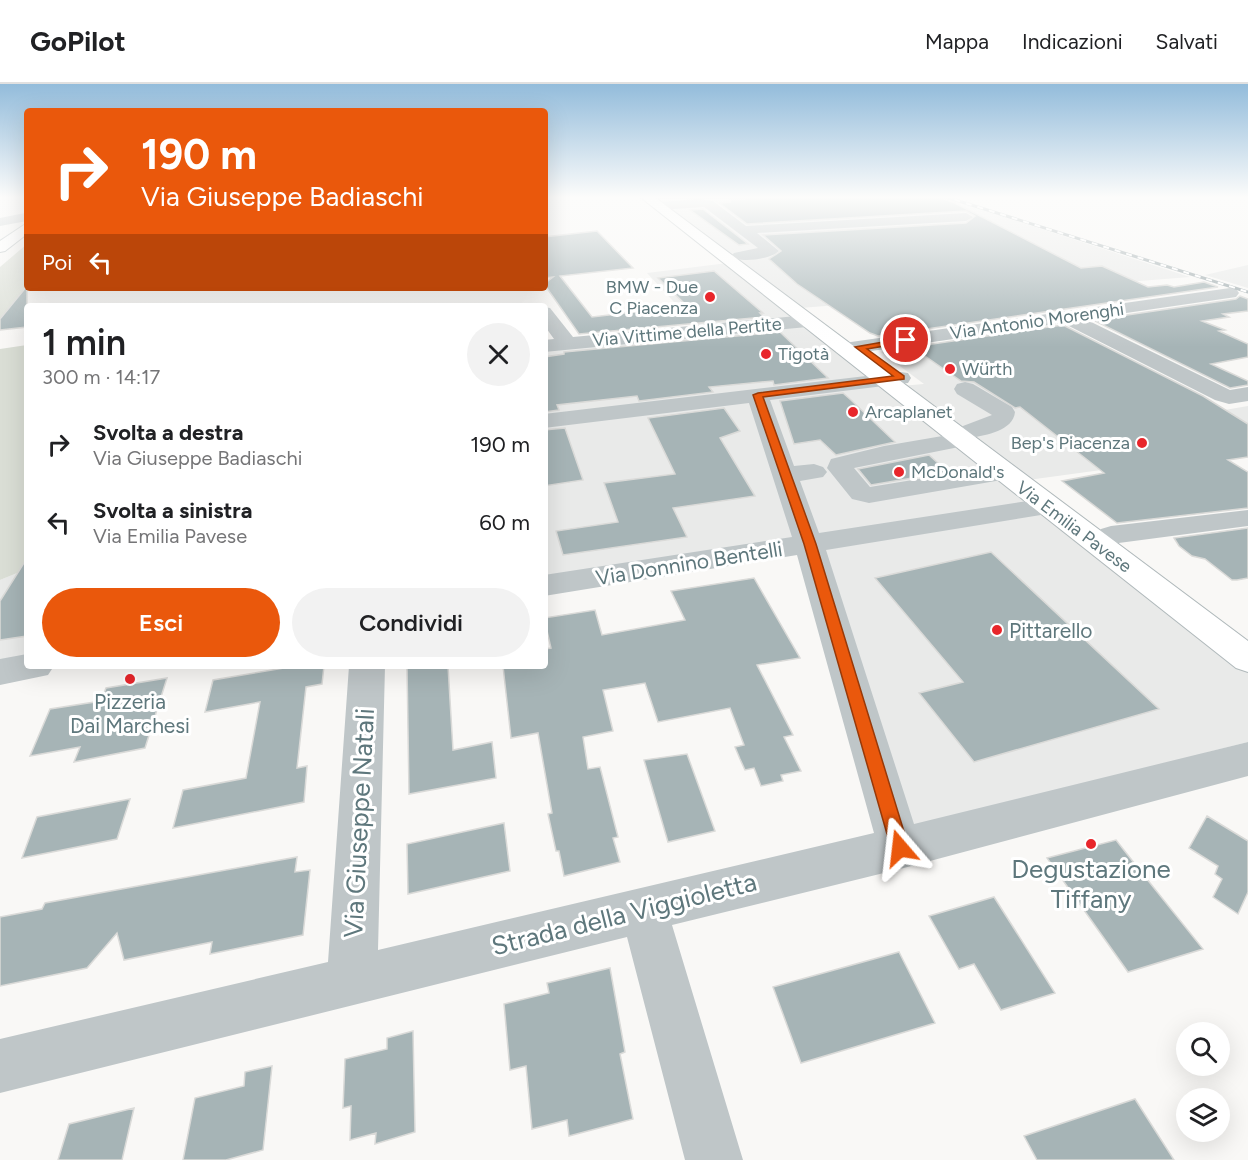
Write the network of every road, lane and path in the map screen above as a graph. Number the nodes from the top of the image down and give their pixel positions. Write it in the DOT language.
graph roads {
  1 [pos="719,246"];
  2 [pos="765,246"];
  3 [pos="738,260"];
  4 [pos="1230,293"];
  5 [pos="548,317"];
  6 [pos="1066,317"];
  7 [pos="807,321"];
  8 [pos="567,344"];
  9 [pos="548,346"];
  10 [pos="852,348"];
  11 [pos="893,379"];
  12 [pos="965,389"];
  13 [pos="1248,394"];
  14 [pos="758,395"];
  15 [pos="548,421"];
  16 [pos="966,435"];
  17 [pos="1004,473"];
  18 [pos="1047,506"];
  19 [pos="1248,518"];
  20 [pos="1111,535"];
  21 [pos="810,544"];
  22 [pos="548,585"];
  23 [pos="1248,636"];
  24 [pos="1248,659"];
  25 [pos="24,668"];
  26 [pos="367,669"];
  27 [pos="0,672"];
  28 [pos="1248,759"];
  29 [pos="900,848"];
  30 [pos="644,910"];
  31 [pos="352,981"];
  32 [pos="0,1066"];
  33 [pos="714,1160"];
  1 -- 3 [label="main road, Via Emilia Pavese"];
  2 -- 3 [label="street"];
  3 -- 7 [label="main road, Via Emilia Pavese"];
  3 -- 10 [label="main road, Via Emilia Pavese"];
  4 -- 6 [label="street, Via Antonio Morenghi"];
  5 -- 8 [label="street, Via Vittime della Pertite"];
  6 -- 10 [label="street, Via Antonio Morenghi"];
  6 -- 13 [label="street"];
  7 -- 8 [label="street, Via Vittime della Pertite"];
  7 -- 10 [label="main road, Via Emilia Pavese"];
  8 -- 9 [label="street, Via Vittime della Pertite"];
  10 -- 11 [label="main road, Via Emilia Pavese"];
  11 -- 14 [label="street"];
  11 -- 16 [label="main road, Via Emilia Pavese"];
  12 -- 16 [label="street"];
  14 -- 15 [label="street"];
  14 -- 21 [label="street"];
  16 -- 17 [label="main road, Via Emilia Pavese"];
  16 -- 17 [label="street"];
  16 -- 20 [label="main road, Via Emilia Pavese"];
  17 -- 18 [label="main road, Via Emilia Pavese"];
  18 -- 21 [label="street, Via Donnino Bentelli"];
  18 -- 24 [label="main road, Via Emilia Pavese"];
  19 -- 20 [label="street"];
  20 -- 23 [label="main road, Via Emilia Pavese"];
  21 -- 22 [label="street, Via Donnino Bentelli"];
  21 -- 29 [label="street"];
  25 -- 27 [label="street"];
  26 -- 31 [label="street, Via Giuseppe Natali"];
  28 -- 29 [label="street, Strada della Viggioletta"];
  29 -- 30 [label="street, Strada della Viggioletta"];
  30 -- 31 [label="street, Strada della Viggioletta"];
  30 -- 33 [label="street"];
  31 -- 32 [label="street, Strada della Viggioletta"];
}
